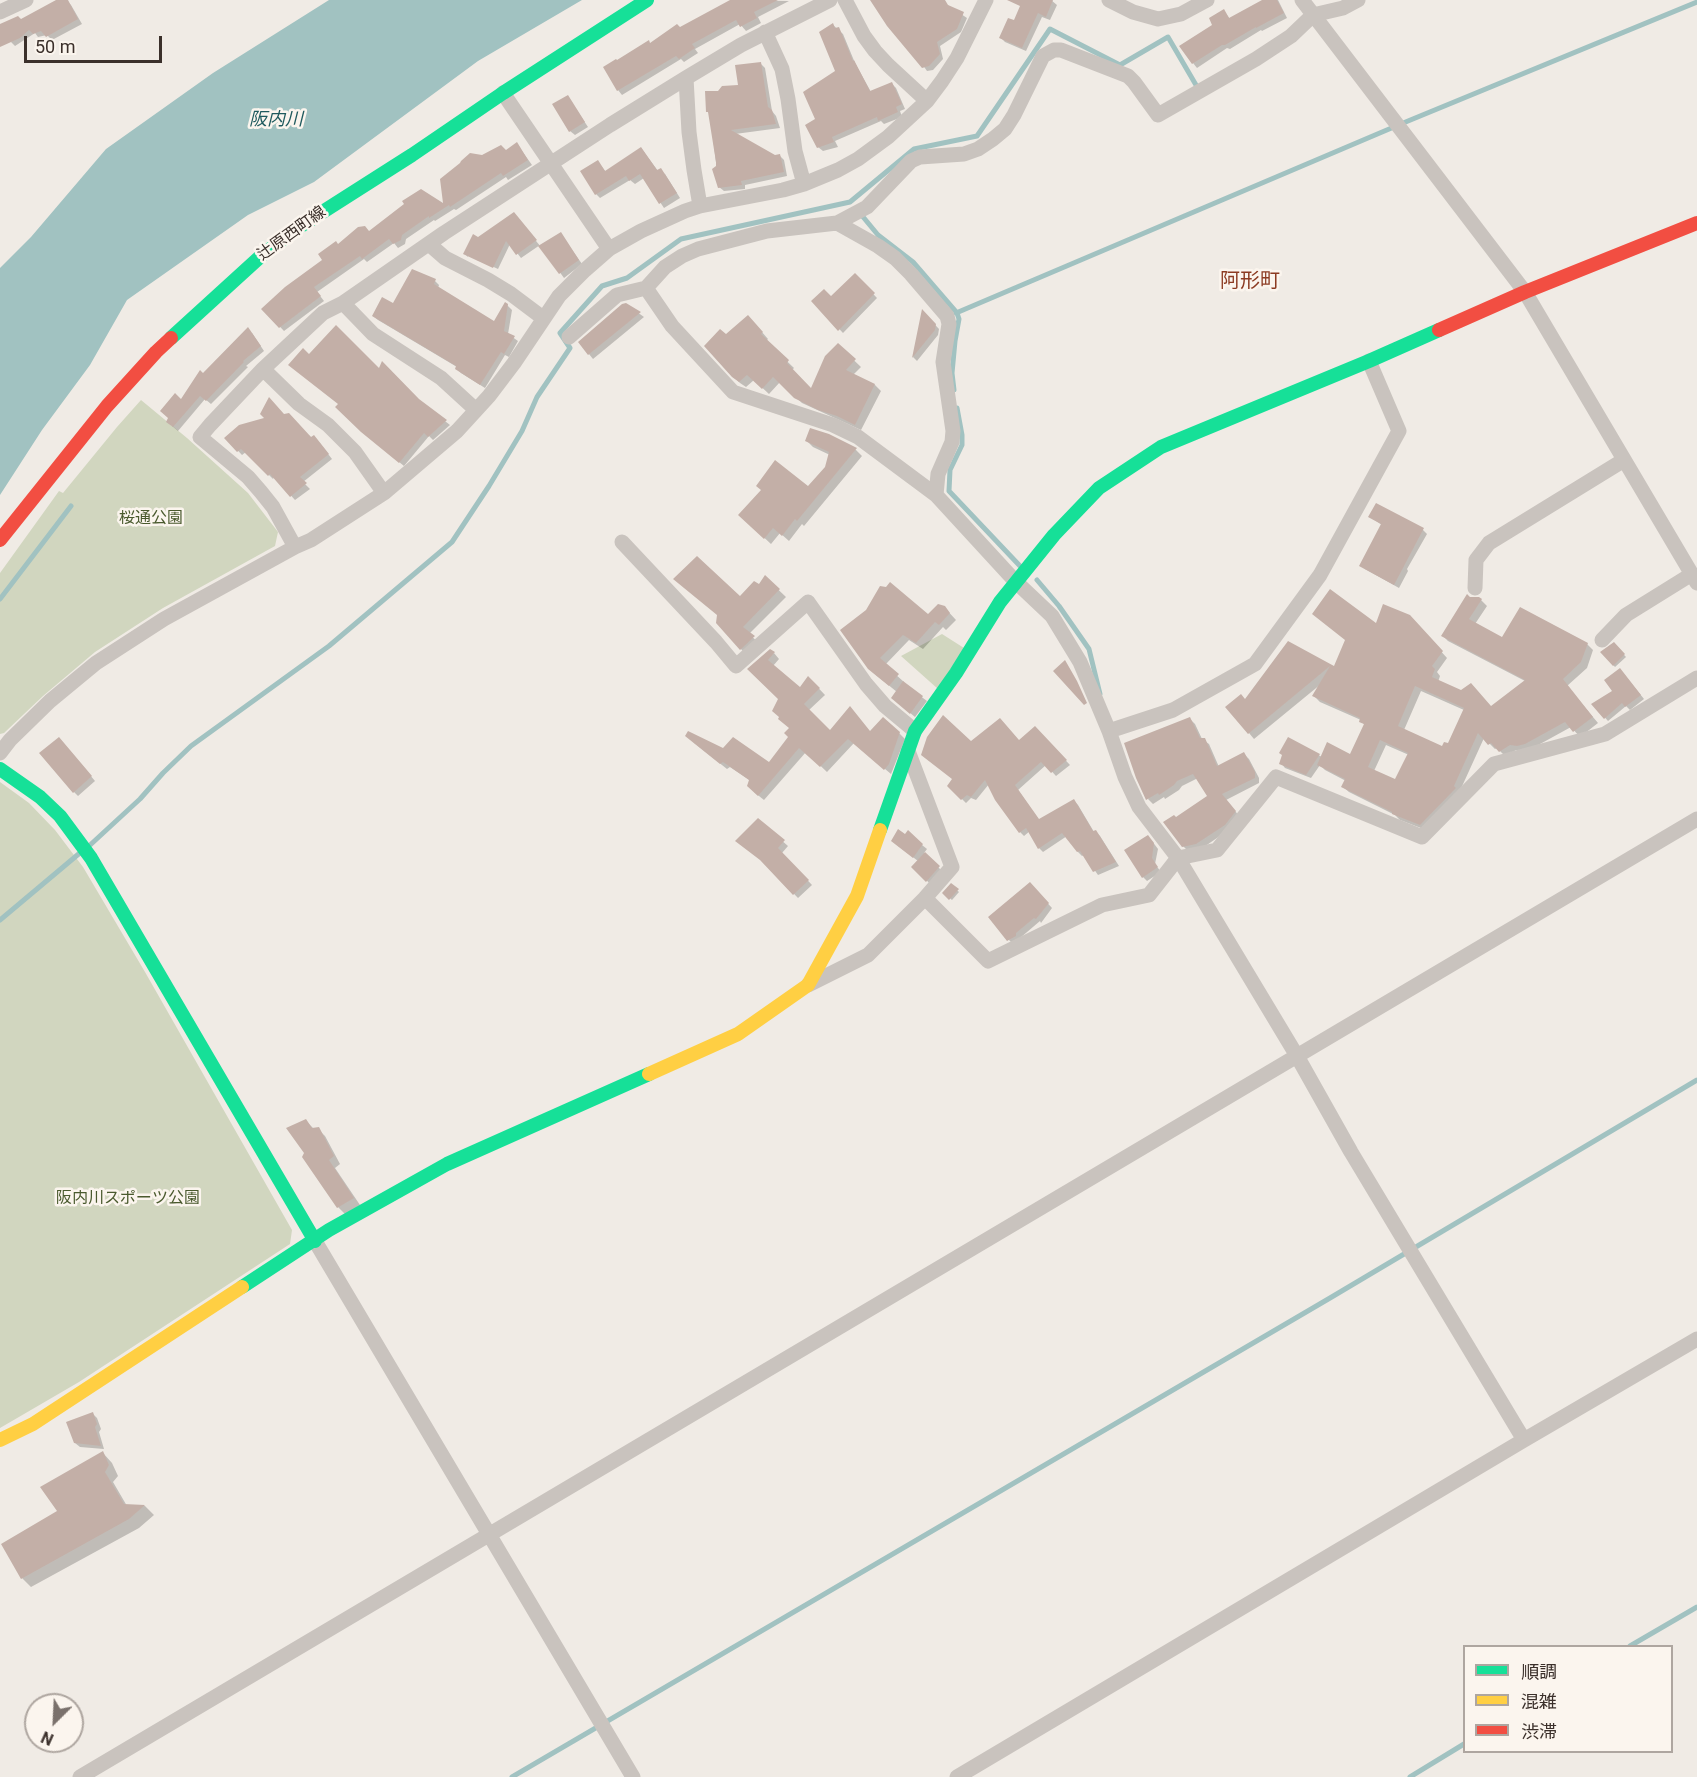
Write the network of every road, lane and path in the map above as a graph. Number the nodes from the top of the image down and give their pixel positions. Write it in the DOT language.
graph roads {
  1 [pos="26,0"];
  2 [pos="647,0"];
  3 [pos="830,0"];
  4 [pos="845,0"];
  5 [pos="986,0"];
  6 [pos="1109,0"];
  7 [pos="1207,0"];
  8 [pos="1302,0"];
  9 [pos="1358,0"];
  10 [pos="0,12"];
  11 [pos="1313,15"];
  12 [pos="765,32"];
  13 [pos="686,78"];
  14 [pos="503,93"];
  15 [pos="927,100"];
  16 [pos="551,164"];
  17 [pos="804,184"];
  18 [pos="700,206"];
  19 [pos="843,220"];
  20 [pos="1697,223"];
  21 [pos="429,244"];
  22 [pos="609,249"];
  23 [pos="646,288"];
  24 [pos="1525,292"];
  25 [pos="343,303"];
  26 [pos="543,318"];
  27 [pos="569,337"];
  28 [pos="1369,361"];
  29 [pos="263,369"];
  30 [pos="476,410"];
  31 [pos="1624,460"];
  32 [pos="384,493"];
  33 [pos="936,495"];
  34 [pos="0,540"];
  35 [pos="622,542"];
  36 [pos="295,547"];
  37 [pos="1694,579"];
  38 [pos="1015,581"];
  39 [pos="1475,588"];
  40 [pos="1602,640"];
  41 [pos="1697,678"];
  42 [pos="915,731"];
  43 [pos="1109,731"];
  44 [pos="908,751"];
  45 [pos="0,753"];
  46 [pos="0,769"];
  47 [pos="1697,819"];
  48 [pos="1178,858"];
  49 [pos="926,898"];
  50 [pos="808,986"];
  51 [pos="1298,1056"];
  52 [pos="315,1241"];
  53 [pos="1697,1339"];
  54 [pos="0,1440"];
  55 [pos="1524,1440"];
  56 [pos="489,1536"];
  57 [pos="80,1777"];
  58 [pos="633,1777"];
  59 [pos="957,1777"];
  1 -- 10 [label="street"];
  2 -- 14 [label="street, 辻原西町線"];
  3 -- 12 [label="street"];
  4 -- 15 [label="street"];
  5 -- 15 [label="street"];
  6 -- 7 [label="street"];
  8 -- 11 [label="street"];
  9 -- 11 [label="street"];
  11 -- 19 [label="street"];
  11 -- 24 [label="street"];
  12 -- 13 [label="street"];
  12 -- 17 [label="street"];
  13 -- 16 [label="street"];
  13 -- 18 [label="street"];
  14 -- 16 [label="street"];
  14 -- 34 [label="street, 辻原西町線"];
  15 -- 17 [label="street"];
  16 -- 21 [label="street"];
  16 -- 22 [label="street"];
  17 -- 18 [label="street"];
  18 -- 22 [label="street"];
  19 -- 23 [label="street"];
  19 -- 33 [label="street"];
  20 -- 24 [label="street"];
  21 -- 25 [label="street"];
  21 -- 26 [label="street"];
  22 -- 26 [label="street"];
  23 -- 27 [label="street"];
  23 -- 33 [label="street"];
  24 -- 28 [label="street"];
  24 -- 31 [label="street"];
  25 -- 29 [label="street"];
  25 -- 30 [label="street"];
  26 -- 30 [label="street"];
  28 -- 38 [label="street"];
  28 -- 43 [label="street"];
  29 -- 32 [label="street"];
  29 -- 36 [label="street"];
  30 -- 32 [label="street"];
  31 -- 37 [label="street"];
  31 -- 39 [label="street"];
  32 -- 36 [label="street"];
  33 -- 38 [label="street"];
  35 -- 42 [label="street"];
  36 -- 45 [label="street"];
  37 -- 40 [label="street"];
  38 -- 42 [label="street"];
  38 -- 43 [label="street"];
  41 -- 48 [label="street"];
  42 -- 44 [label="street"];
  43 -- 48 [label="street"];
  44 -- 49 [label="street"];
  44 -- 50 [label="street"];
  46 -- 52 [label="street"];
  47 -- 51 [label="street"];
  48 -- 49 [label="street"];
  48 -- 51 [label="street"];
  49 -- 50 [label="street"];
  50 -- 52 [label="street"];
  51 -- 55 [label="street"];
  51 -- 56 [label="street"];
  52 -- 54 [label="street"];
  52 -- 56 [label="street"];
  53 -- 55 [label="street"];
  55 -- 59 [label="street"];
  56 -- 57 [label="street"];
  56 -- 58 [label="street"];
}
